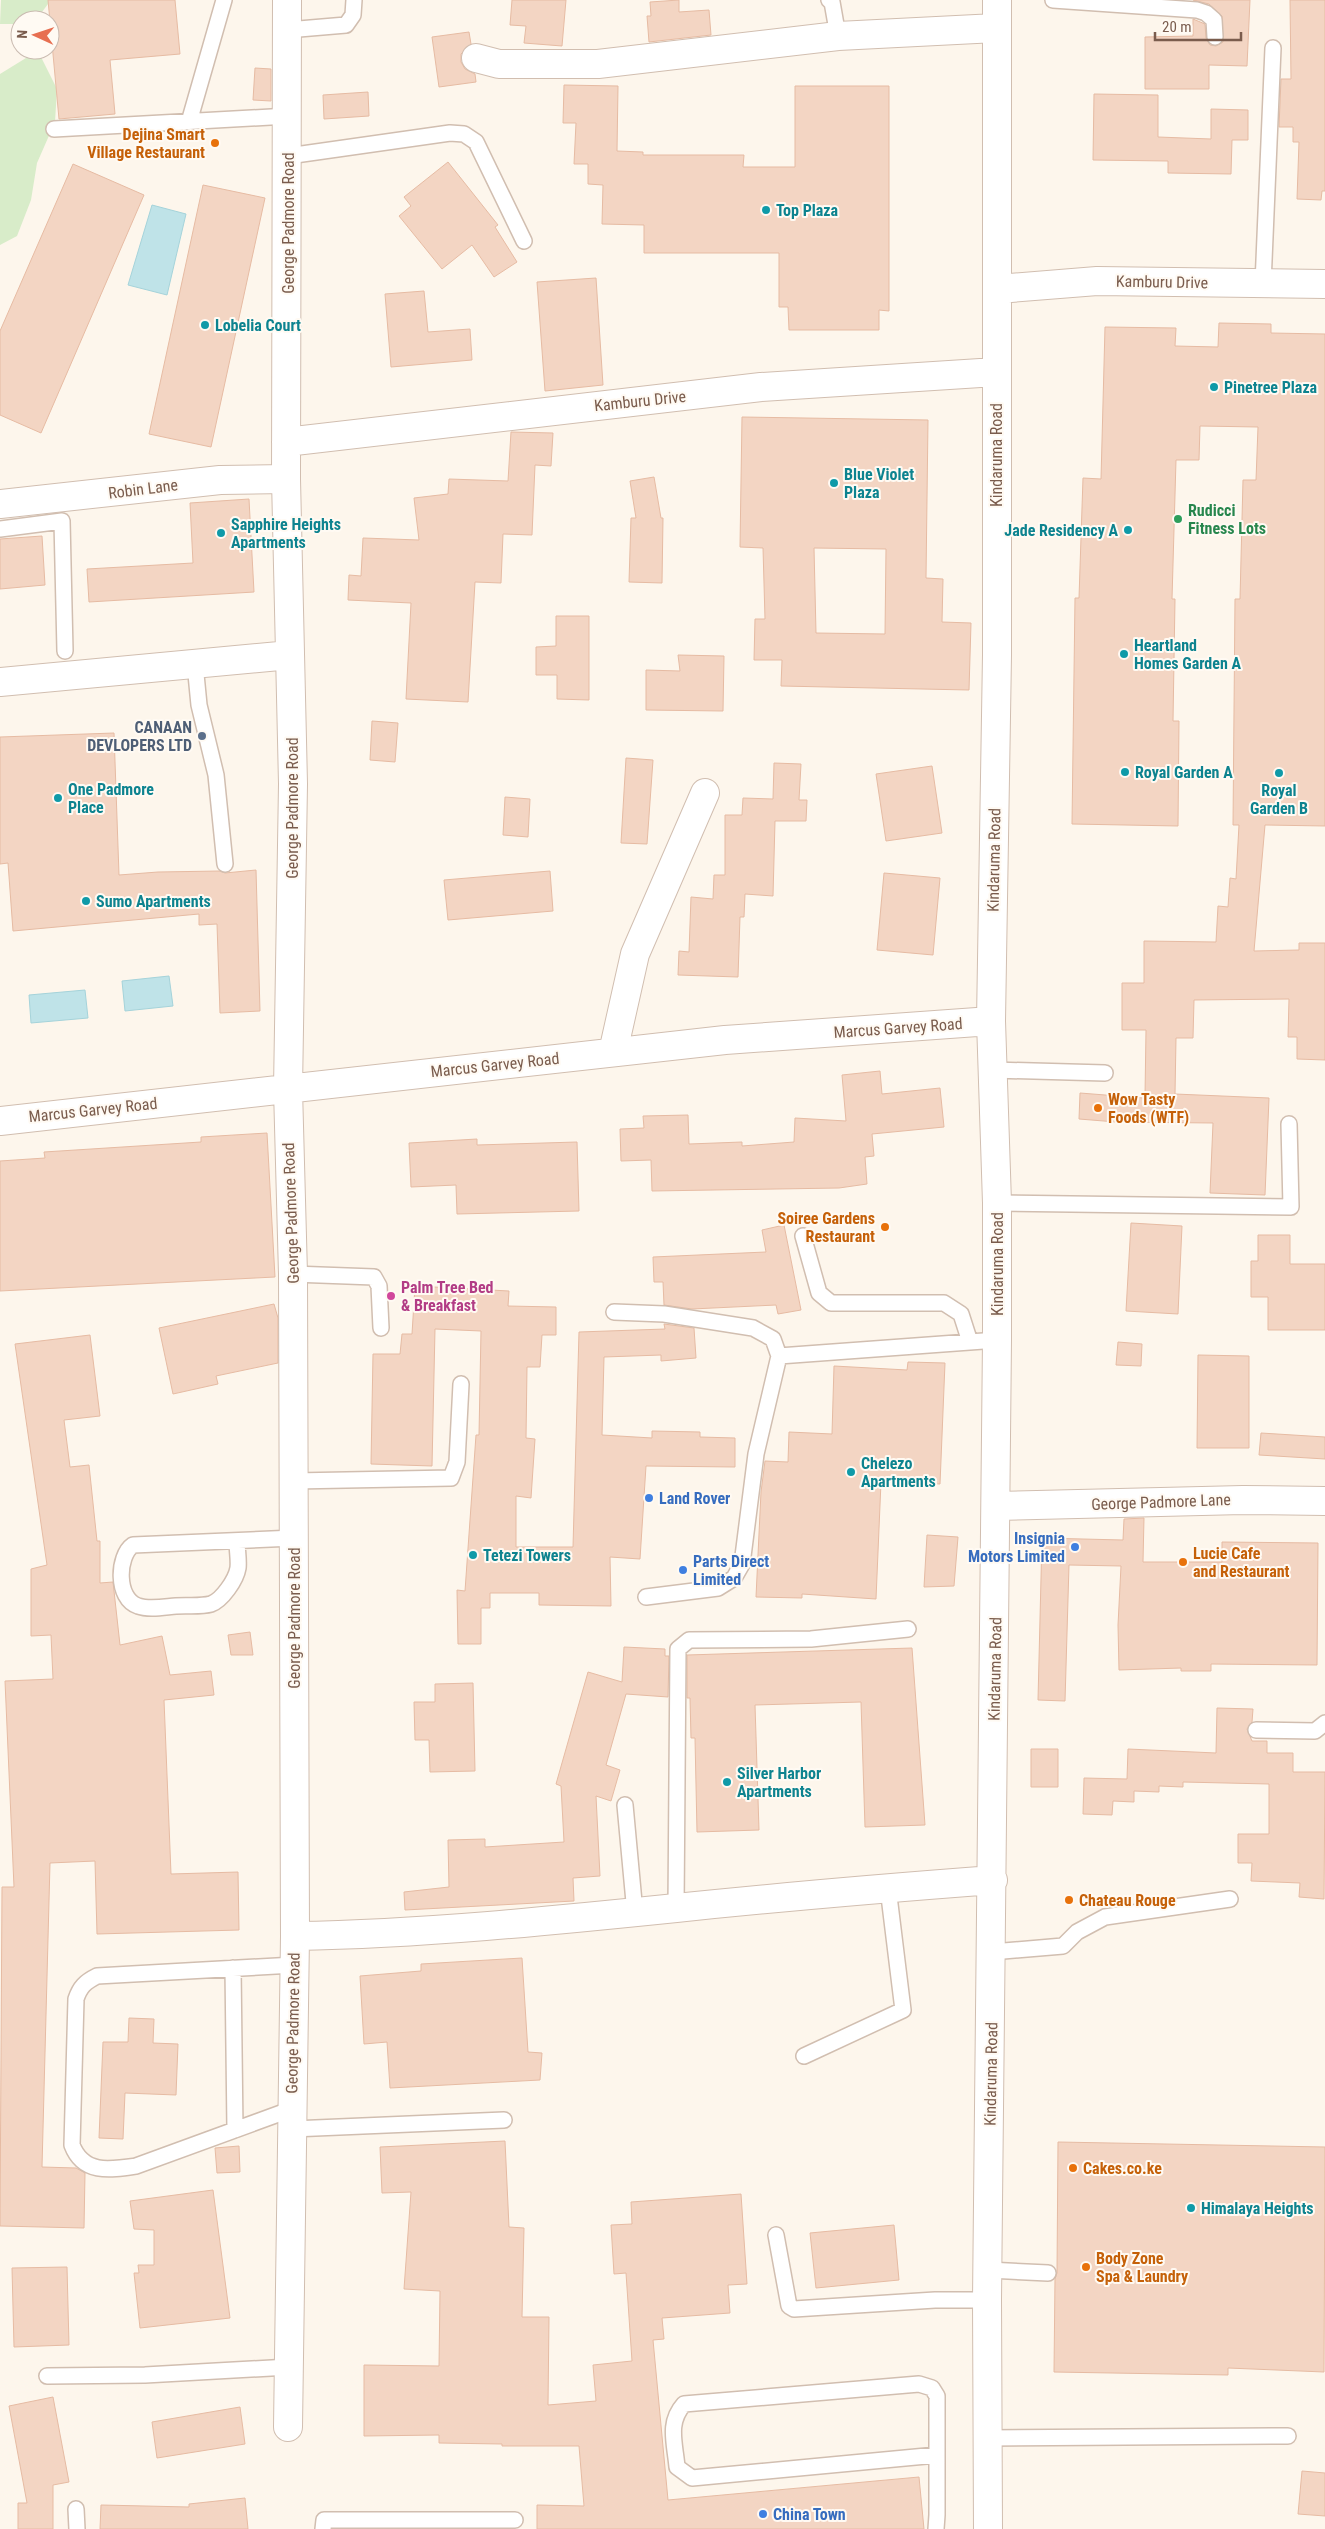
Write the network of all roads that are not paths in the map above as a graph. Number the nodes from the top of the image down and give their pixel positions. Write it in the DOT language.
graph roads {
  1 [pos="224,0"];
  2 [pos="287,0"];
  3 [pos="354,0"];
  4 [pos="829,0"];
  5 [pos="998,0"];
  6 [pos="1053,0"];
  7 [pos="996,28"];
  8 [pos="287,30"];
  9 [pos="838,36"];
  10 [pos="1215,37"];
  11 [pos="1273,48"];
  12 [pos="476,58"];
  13 [pos="288,116"];
  14 [pos="189,122"];
  15 [pos="54,130"];
  16 [pos="288,156"];
  17 [pos="524,241"];
  18 [pos="1263,284"];
  19 [pos="1325,284"];
  20 [pos="998,289"];
  21 [pos="996,372"];
  22 [pos="286,442"];
  23 [pos="286,479"];
  24 [pos="0,504"];
  25 [pos="62,510"];
  26 [pos="0,530"];
  27 [pos="64,651"];
  28 [pos="290,655"];
  29 [pos="195,664"];
  30 [pos="0,682"];
  31 [pos="705,793"];
  32 [pos="225,864"];
  33 [pos="991,1022"];
  34 [pos="613,1052"];
  35 [pos="993,1070"];
  36 [pos="1105,1073"];
  37 [pos="288,1089"];
  38 [pos="0,1121"];
  39 [pos="1289,1124"];
  40 [pos="997,1203"];
  41 [pos="803,1236"];
  42 [pos="293,1274"];
  43 [pos="614,1312"];
  44 [pos="381,1328"];
  45 [pos="997,1340"];
  46 [pos="970,1342"];
  47 [pos="779,1356"];
  48 [pos="461,1384"];
  49 [pos="294,1481"];
  50 [pos="1325,1501"];
  51 [pos="996,1506"];
  52 [pos="294,1538"];
  53 [pos="237,1541"];
  54 [pos="646,1597"];
  55 [pos="908,1629"];
  56 [pos="1325,1723"];
  57 [pos="1256,1730"];
  58 [pos="625,1805"];
  59 [pos="993,1880"];
  60 [pos="888,1888"];
  61 [pos="1230,1899"];
  62 [pos="676,1908"];
  63 [pos="635,1913"];
  64 [pos="295,1936"];
  65 [pos="992,1952"];
  66 [pos="294,1965"];
  67 [pos="233,1968"];
  68 [pos="804,2056"];
  69 [pos="292,2119"];
  70 [pos="504,2120"];
  71 [pos="235,2130"];
  72 [pos="776,2234"];
  73 [pos="988,2270"];
  74 [pos="1048,2273"];
  75 [pos="987,2300"];
  76 [pos="289,2368"];
  77 [pos="47,2376"];
  78 [pos="288,2427"];
  79 [pos="1288,2436"];
  80 [pos="988,2438"];
  81 [pos="936,2455"];
  82 [pos="76,2509"];
  83 [pos="515,2520"];
  84 [pos="77,2529"];
  85 [pos="323,2529"];
  86 [pos="936,2529"];
  87 [pos="988,2529"];
  1 -- 14 [label="lane"];
  2 -- 8 [label="street, George Padmore Road"];
  3 -- 8 [label="lane"];
  4 -- 9 [label="lane"];
  5 -- 7 [label="street, Kindaruma Road"];
  6 -- 10 [label="lane"];
  7 -- 9 [label="street"];
  7 -- 20 [label="street, Kindaruma Road"];
  8 -- 13 [label="street, George Padmore Road"];
  9 -- 12 [label="street"];
  11 -- 18 [label="lane"];
  13 -- 14 [label="lane"];
  13 -- 16 [label="street, George Padmore Road"];
  14 -- 15 [label="lane"];
  16 -- 17 [label="lane"];
  16 -- 22 [label="street, George Padmore Road"];
  18 -- 19 [label="street, Kamburu Drive"];
  18 -- 20 [label="street, Kamburu Drive"];
  20 -- 21 [label="street, Kindaruma Road"];
  21 -- 22 [label="street, Kamburu Drive"];
  21 -- 33 [label="street, Kindaruma Road"];
  22 -- 23 [label="street, George Padmore Road"];
  23 -- 25 [label="street, Robin Lane"];
  23 -- 28 [label="street, George Padmore Road"];
  24 -- 25 [label="street, Robin Lane"];
  25 -- 26 [label="lane"];
  25 -- 27 [label="lane"];
  28 -- 29 [label="street"];
  28 -- 37 [label="street, George Padmore Road"];
  29 -- 30 [label="street"];
  29 -- 32 [label="lane"];
  31 -- 34 [label="street"];
  33 -- 34 [label="street, Marcus Garvey Road"];
  33 -- 35 [label="street, Kindaruma Road"];
  34 -- 37 [label="street, Marcus Garvey Road"];
  35 -- 36 [label="lane"];
  35 -- 40 [label="street, Kindaruma Road"];
  37 -- 38 [label="street, Marcus Garvey Road"];
  37 -- 42 [label="street, George Padmore Road"];
  39 -- 40 [label="lane"];
  40 -- 45 [label="street, Kindaruma Road"];
  41 -- 46 [label="lane"];
  42 -- 44 [label="lane"];
  42 -- 49 [label="street, George Padmore Road"];
  43 -- 47 [label="lane"];
  45 -- 46 [label="lane"];
  45 -- 51 [label="street, Kindaruma Road"];
  46 -- 47 [label="lane"];
  47 -- 54 [label="lane"];
  48 -- 49 [label="lane"];
  49 -- 52 [label="street, George Padmore Road"];
  50 -- 51 [label="street, George Padmore Lane"];
  51 -- 59 [label="street, Kindaruma Road"];
  52 -- 53 [label="lane"];
  52 -- 64 [label="street, George Padmore Road"];
  53 -- 53 [label="lane"];
  55 -- 62 [label="lane"];
  56 -- 57 [label="lane"];
  58 -- 63 [label="lane"];
  59 -- 60 [label="street"];
  59 -- 65 [label="street, Kindaruma Road"];
  60 -- 62 [label="street"];
  60 -- 68 [label="lane"];
  61 -- 65 [label="lane"];
  62 -- 63 [label="street"];
  63 -- 64 [label="street"];
  64 -- 66 [label="street, George Padmore Road"];
  65 -- 73 [label="street, Kindaruma Road"];
  66 -- 67 [label="lane"];
  66 -- 69 [label="street, George Padmore Road"];
  67 -- 71 [label="lane"];
  67 -- 71 [label="lane"];
  69 -- 70 [label="lane"];
  69 -- 71 [label="lane"];
  69 -- 76 [label="street, George Padmore Road"];
  72 -- 75 [label="lane"];
  73 -- 74 [label="lane"];
  73 -- 75 [label="street, Kindaruma Road"];
  75 -- 80 [label="street, Kindaruma Road"];
  76 -- 77 [label="lane"];
  76 -- 78 [label="street, George Padmore Road"];
  79 -- 80 [label="lane"];
  80 -- 87 [label="street, Kindaruma Road"];
  81 -- 81 [label="lane"];
  81 -- 86 [label="lane"];
  82 -- 84 [label="lane"];
  83 -- 85 [label="lane"];
}
